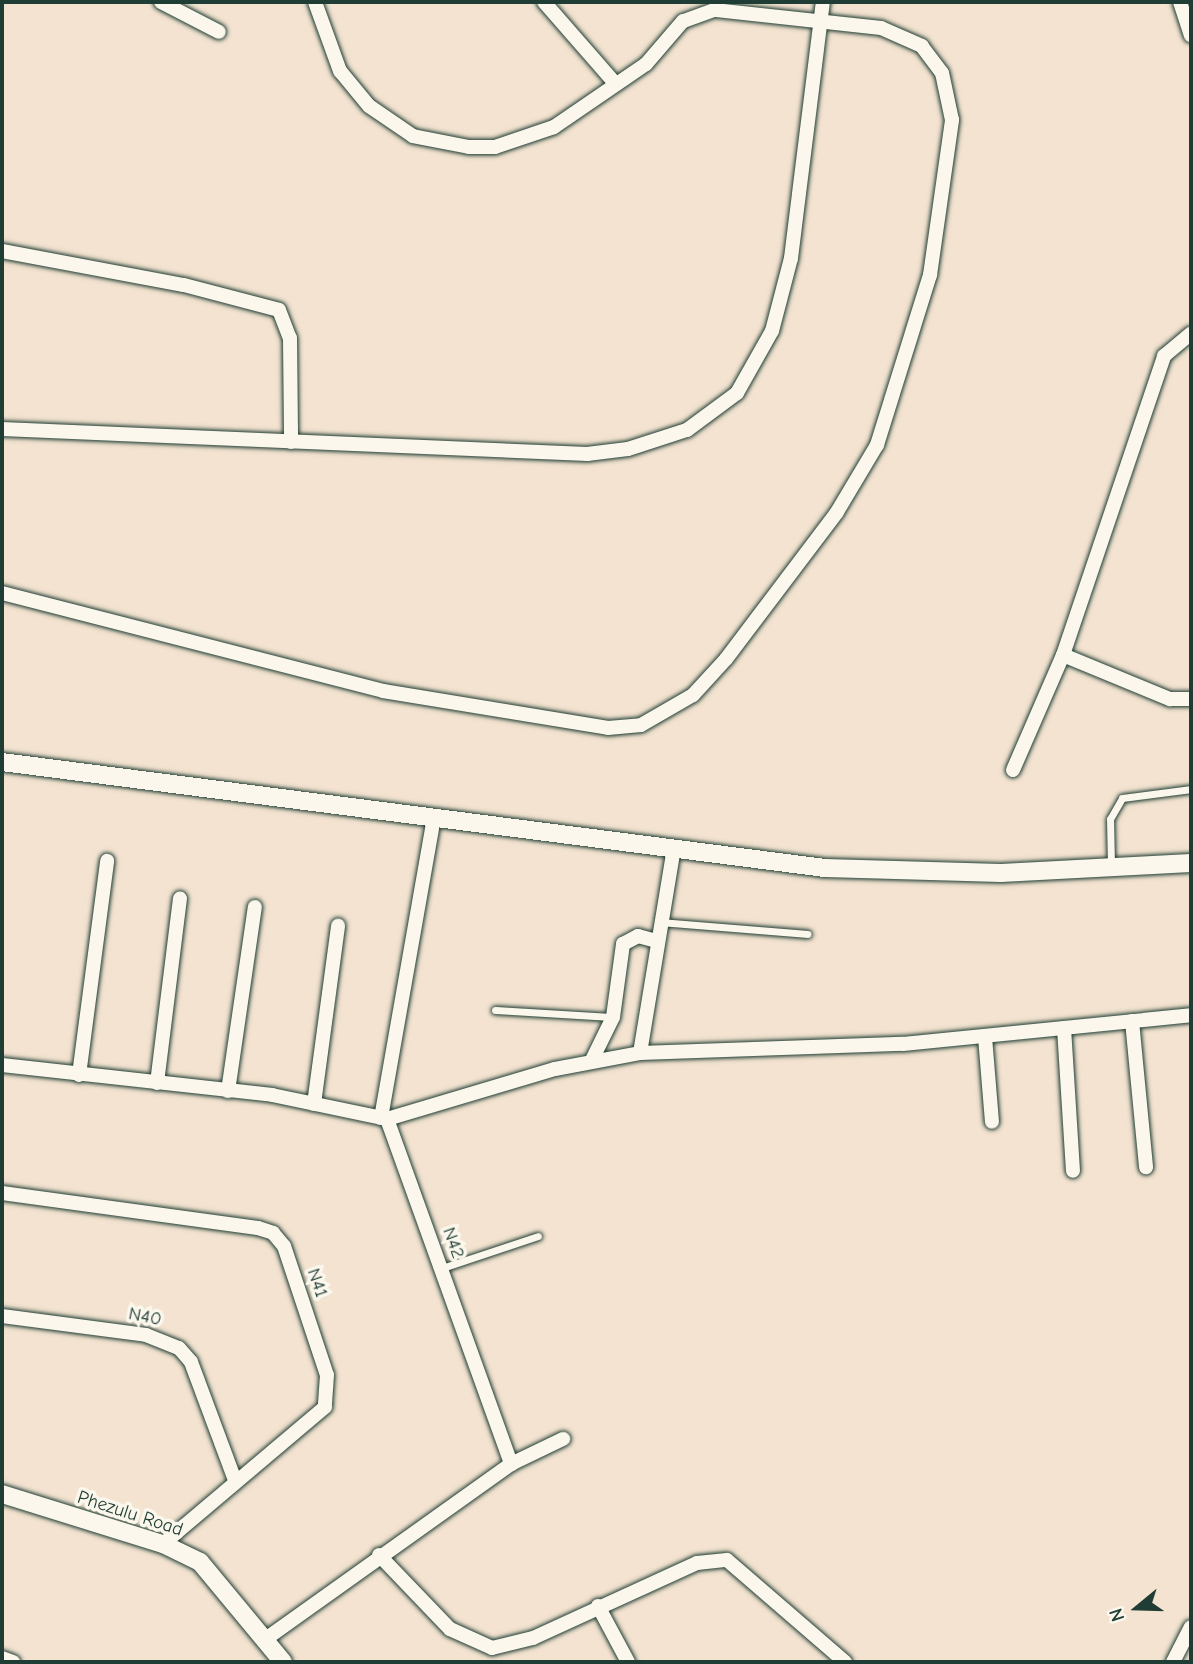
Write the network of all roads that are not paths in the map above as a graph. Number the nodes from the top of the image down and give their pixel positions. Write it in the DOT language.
graph roads {
  1 [pos="161,2"];
  2 [pos="315,2"];
  3 [pos="544,2"];
  4 [pos="823,2"];
  5 [pos="1180,2"];
  6 [pos="712,6"];
  7 [pos="820,20"];
  8 [pos="219,32"];
  9 [pos="1191,35"];
  10 [pos="614,82"];
  11 [pos="2,251"];
  12 [pos="1191,332"];
  13 [pos="2,429"];
  14 [pos="291,442"];
  15 [pos="2,593"];
  16 [pos="1063,655"];
  17 [pos="1191,699"];
  18 [pos="2,762"];
  19 [pos="1013,770"];
  20 [pos="1191,789"];
  21 [pos="434,818"];
  22 [pos="674,848"];
  23 [pos="107,861"];
  24 [pos="1191,863"];
  25 [pos="1111,870"];
  26 [pos="180,898"];
  27 [pos="256,907"];
  28 [pos="660,922"];
  29 [pos="338,926"];
  30 [pos="808,934"];
  31 [pos="657,941"];
  32 [pos="495,1010"];
  33 [pos="1191,1015"];
  34 [pos="613,1017"];
  35 [pos="1132,1021"];
  36 [pos="1064,1028"];
  37 [pos="985,1037"];
  38 [pos="640,1053"];
  39 [pos="591,1062"];
  40 [pos="2,1065"];
  41 [pos="79,1075"];
  42 [pos="157,1083"];
  43 [pos="228,1091"];
  44 [pos="314,1104"];
  45 [pos="384,1119"];
  46 [pos="992,1122"];
  47 [pos="1146,1167"];
  48 [pos="1073,1171"];
  49 [pos="2,1193"];
  50 [pos="538,1236"];
  51 [pos="442,1268"];
  52 [pos="2,1317"];
  53 [pos="564,1439"];
  54 [pos="511,1464"];
  55 [pos="235,1480"];
  56 [pos="2,1494"];
  57 [pos="163,1545"];
  58 [pos="379,1555"];
  59 [pos="598,1606"];
  60 [pos="1191,1627"];
  61 [pos="266,1639"];
  62 [pos="2,1658"];
  63 [pos="13,1662"];
  64 [pos="283,1662"];
  65 [pos="628,1662"];
  66 [pos="845,1662"];
  67 [pos="1173,1662"];
  1 -- 8 [label="street"];
  2 -- 10 [label="street"];
  3 -- 10 [label="street"];
  4 -- 7 [label="street"];
  5 -- 9 [label="street"];
  6 -- 7 [label="street"];
  6 -- 10 [label="street"];
  7 -- 14 [label="street"];
  7 -- 15 [label="street"];
  11 -- 14 [label="street"];
  12 -- 16 [label="street"];
  13 -- 14 [label="street"];
  16 -- 17 [label="street"];
  16 -- 19 [label="street"];
  18 -- 21 [label="street"];
  20 -- 25 [label="lane"];
  21 -- 22 [label="street"];
  21 -- 45 [label="street"];
  22 -- 25 [label="street"];
  22 -- 28 [label="street"];
  23 -- 41 [label="street"];
  24 -- 25 [label="street"];
  26 -- 42 [label="street"];
  27 -- 43 [label="street"];
  28 -- 30 [label="lane"];
  28 -- 31 [label="street"];
  29 -- 44 [label="street"];
  31 -- 34 [label="street"];
  31 -- 38 [label="street"];
  32 -- 34 [label="lane"];
  33 -- 35 [label="street"];
  34 -- 39 [label="street"];
  35 -- 36 [label="street"];
  35 -- 47 [label="street"];
  36 -- 37 [label="street"];
  36 -- 48 [label="street"];
  37 -- 38 [label="street"];
  37 -- 46 [label="street"];
  38 -- 39 [label="street"];
  39 -- 45 [label="street"];
  40 -- 41 [label="street"];
  41 -- 42 [label="street"];
  42 -- 43 [label="street"];
  43 -- 44 [label="street"];
  44 -- 45 [label="street"];
  45 -- 51 [label="street, N42"];
  49 -- 55 [label="street, N41"];
  50 -- 51 [label="lane"];
  51 -- 54 [label="street, N42"];
  52 -- 55 [label="street, N40"];
  53 -- 54 [label="street"];
  54 -- 58 [label="street"];
  55 -- 57 [label="street, N41"];
  56 -- 57 [label="street, Phezulu Road"];
  57 -- 61 [label="street, Phezulu Road"];
  58 -- 59 [label="street"];
  58 -- 61 [label="street"];
  59 -- 65 [label="street"];
  59 -- 66 [label="street"];
  60 -- 67 [label="street"];
  61 -- 64 [label="street, Phezulu Road"];
  62 -- 63 [label="street"];
}
